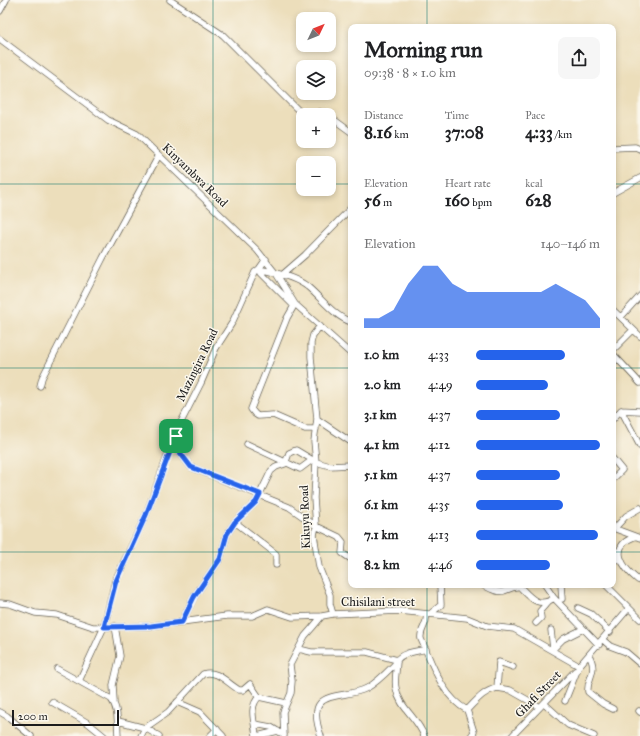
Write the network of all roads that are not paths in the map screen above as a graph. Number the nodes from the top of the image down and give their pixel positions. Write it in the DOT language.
graph roads {
  1 [pos="6,0"];
  2 [pos="170,0"];
  3 [pos="0,12"];
  4 [pos="0,39"];
  5 [pos="297,108"];
  6 [pos="336,121"];
  7 [pos="348,130"];
  8 [pos="616,148"];
  9 [pos="640,149"];
  10 [pos="159,154"];
  11 [pos="640,178"];
  12 [pos="616,192"];
  13 [pos="348,211"];
  14 [pos="266,259"];
  15 [pos="259,269"];
  16 [pos="280,275"];
  17 [pos="640,296"];
  18 [pos="295,305"];
  19 [pos="616,314"];
  20 [pos="620,317"];
  21 [pos="348,321"];
  22 [pos="320,326"];
  23 [pos="633,330"];
  24 [pos="640,336"];
  25 [pos="616,347"];
  26 [pos="348,349"];
  27 [pos="616,357"];
  28 [pos="640,383"];
  29 [pos="40,386"];
  30 [pos="621,410"];
  31 [pos="640,411"];
  32 [pos="616,416"];
  33 [pos="317,419"];
  34 [pos="316,429"];
  35 [pos="176,436"];
  36 [pos="348,440"];
  37 [pos="247,444"];
  38 [pos="640,445"];
  39 [pos="314,461"];
  40 [pos="286,462"];
  41 [pos="616,463"];
  42 [pos="348,465"];
  43 [pos="616,476"];
  44 [pos="260,494"];
  45 [pos="640,508"];
  46 [pos="235,522"];
  47 [pos="316,526"];
  48 [pos="616,526"];
  49 [pos="616,529"];
  50 [pos="637,538"];
  51 [pos="616,553"];
  52 [pos="348,557"];
  53 [pos="616,559"];
  54 [pos="276,565"];
  55 [pos="638,580"];
  56 [pos="440,588"];
  57 [pos="489,588"];
  58 [pos="511,588"];
  59 [pos="521,588"];
  60 [pos="547,588"];
  61 [pos="561,588"];
  62 [pos="609,588"];
  63 [pos="554,598"];
  64 [pos="562,599"];
  65 [pos="548,602"];
  66 [pos="0,603"];
  67 [pos="578,608"];
  68 [pos="438,609"];
  69 [pos="628,609"];
  70 [pos="333,614"];
  71 [pos="428,614"];
  72 [pos="322,616"];
  73 [pos="457,616"];
  74 [pos="640,618"];
  75 [pos="182,622"];
  76 [pos="536,623"];
  77 [pos="115,626"];
  78 [pos="104,627"];
  79 [pos="583,629"];
  80 [pos="551,630"];
  81 [pos="610,632"];
  82 [pos="603,640"];
  83 [pos="599,645"];
  84 [pos="299,649"];
  85 [pos="426,649"];
  86 [pos="589,656"];
  87 [pos="397,661"];
  88 [pos="640,664"];
  89 [pos="579,666"];
  90 [pos="513,667"];
  91 [pos="57,669"];
  92 [pos="79,681"];
  93 [pos="496,688"];
  94 [pos="259,697"];
  95 [pos="565,701"];
  96 [pos="52,702"];
  97 [pos="114,702"];
  98 [pos="177,702"];
  99 [pos="286,703"];
  100 [pos="542,705"];
  101 [pos="613,709"];
  102 [pos="467,710"];
  103 [pos="0,712"];
  104 [pos="118,721"];
  105 [pos="255,724"];
  106 [pos="145,728"];
  107 [pos="217,729"];
  108 [pos="278,731"];
  109 [pos="514,735"];
  110 [pos="31,736"];
  111 [pos="104,736"];
  112 [pos="118,736"];
  113 [pos="141,736"];
  114 [pos="159,736"];
  115 [pos="210,736"];
  116 [pos="223,736"];
  117 [pos="257,736"];
  118 [pos="284,736"];
  119 [pos="321,736"];
  120 [pos="424,736"];
  121 [pos="471,736"];
  122 [pos="594,736"];
  1 -- 3 [label="street"];
  2 -- 5 [label="street"];
  4 -- 10 [label="street, Kinyambwa Road"];
  6 -- 7 [label="street"];
  8 -- 9 [label="street"];
  10 -- 14 [label="street, Kinyambwa Road"];
  10 -- 29 [label="street"];
  11 -- 12 [label="street"];
  13 -- 16 [label="street"];
  14 -- 15 [label="street, Mazingira Road"];
  14 -- 16 [label="street, Kinyambwa Road"];
  15 -- 16 [label="street"];
  15 -- 18 [label="street"];
  15 -- 35 [label="street, Mazingira Road"];
  16 -- 18 [label="street, Kinyambwa Road"];
  16 -- 21 [label="street"];
  17 -- 20 [label="street"];
  18 -- 22 [label="street, Kinyambwa Road"];
  18 -- 34 [label="street"];
  19 -- 20 [label="street"];
  20 -- 23 [label="street"];
  22 -- 26 [label="street, Kinyambwa Road"];
  22 -- 33 [label="street, Kikuyu Road"];
  23 -- 24 [label="street"];
  23 -- 25 [label="street"];
  27 -- 28 [label="street"];
  30 -- 31 [label="street"];
  30 -- 32 [label="street"];
  30 -- 38 [label="street"];
  33 -- 34 [label="street, Kikuyu Road"];
  33 -- 36 [label="street"];
  34 -- 39 [label="street, Kikuyu Road"];
  35 -- 44 [label="street"];
  35 -- 78 [label="street, Mazingira Road"];
  37 -- 40 [label="street"];
  39 -- 40 [label="street"];
  39 -- 40 [label="street"];
  39 -- 42 [label="street"];
  39 -- 47 [label="street, Kikuyu Road"];
  40 -- 44 [label="street"];
  41 -- 43 [label="street"];
  44 -- 46 [label="street"];
  44 -- 47 [label="street"];
  45 -- 48 [label="street"];
  46 -- 54 [label="street"];
  46 -- 75 [label="street"];
  47 -- 52 [label="street"];
  47 -- 70 [label="street, Kikuyu Road"];
  49 -- 50 [label="street"];
  50 -- 51 [label="street"];
  53 -- 55 [label="street"];
  56 -- 68 [label="street"];
  57 -- 58 [label="street"];
  59 -- 65 [label="street"];
  60 -- 63 [label="street"];
  61 -- 64 [label="street"];
  62 -- 69 [label="street"];
  63 -- 65 [label="street"];
  63 -- 79 [label="street"];
  65 -- 76 [label="street"];
  66 -- 78 [label="street"];
  67 -- 81 [label="street"];
  68 -- 71 [label="street"];
  68 -- 73 [label="street"];
  69 -- 74 [label="street"];
  69 -- 81 [label="street, Ghafi Street"];
  70 -- 71 [label="street, Chisilani street"];
  70 -- 72 [label="street"];
  71 -- 73 [label="street, Chisilani street"];
  71 -- 85 [label="street"];
  72 -- 75 [label="street"];
  72 -- 84 [label="street"];
  73 -- 89 [label="street, Chisilani street"];
  75 -- 77 [label="street"];
  77 -- 78 [label="street"];
  77 -- 97 [label="street"];
  78 -- 92 [label="street, Mazingira Road"];
  79 -- 80 [label="street"];
  79 -- 83 [label="street"];
  81 -- 82 [label="street, Ghafi Street"];
  82 -- 83 [label="street, Ghafi Street"];
  82 -- 88 [label="street"];
  83 -- 86 [label="street, Ghafi Street"];
  84 -- 87 [label="street"];
  84 -- 99 [label="street"];
  85 -- 87 [label="street"];
  85 -- 102 [label="street"];
  86 -- 89 [label="street, Ghafi Street"];
  86 -- 101 [label="street"];
  87 -- 119 [label="street"];
  87 -- 120 [label="street"];
  89 -- 95 [label="street"];
  89 -- 100 [label="street, Ghafi Street"];
  90 -- 93 [label="street"];
  91 -- 92 [label="street"];
  92 -- 97 [label="street"];
  93 -- 100 [label="street"];
  93 -- 102 [label="street"];
  94 -- 98 [label="street"];
  94 -- 99 [label="street"];
  94 -- 105 [label="street"];
  96 -- 111 [label="street"];
  97 -- 104 [label="street"];
  98 -- 106 [label="street"];
  98 -- 107 [label="street"];
  99 -- 118 [label="street"];
  100 -- 109 [label="street, Ghafi Street"];
  100 -- 122 [label="street"];
  102 -- 121 [label="street"];
  103 -- 110 [label="street"];
  104 -- 106 [label="street"];
  104 -- 112 [label="street"];
  105 -- 108 [label="street"];
  105 -- 117 [label="street"];
  106 -- 113 [label="street"];
  106 -- 114 [label="street"];
  107 -- 115 [label="street"];
  107 -- 116 [label="street"];
  108 -- 117 [label="street"];
  108 -- 118 [label="street"];
}
